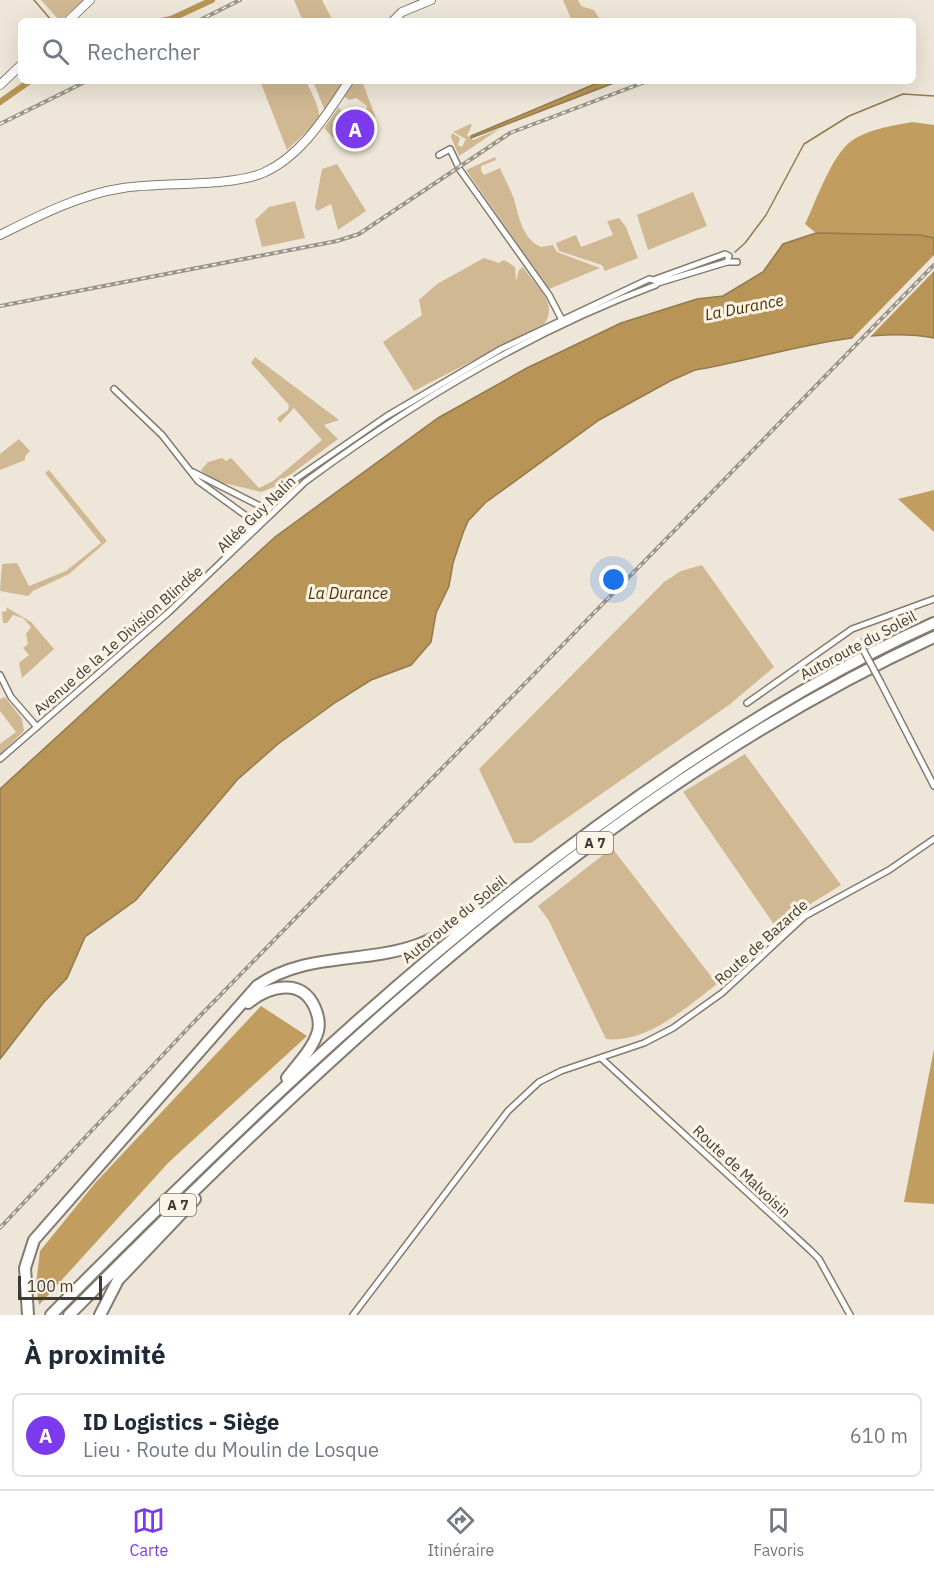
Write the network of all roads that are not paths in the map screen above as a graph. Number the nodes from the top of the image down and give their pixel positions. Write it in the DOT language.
graph roads {
  1 [pos="90,0"];
  2 [pos="431,0"];
  3 [pos="71,18"];
  4 [pos="396,18"];
  5 [pos="18,68"];
  6 [pos="348,84"];
  7 [pos="0,85"];
  8 [pos="439,154"];
  9 [pos="1,235"];
  10 [pos="737,262"];
  11 [pos="562,322"];
  12 [pos="114,389"];
  13 [pos="192,471"];
  14 [pos="274,502"];
  15 [pos="260,506"];
  16 [pos="264,513"];
  17 [pos="248,518"];
  18 [pos="260,523"];
  19 [pos="247,531"];
  20 [pos="214,571"];
  21 [pos="934,599"];
  22 [pos="934,623"];
  23 [pos="852,628"];
  24 [pos="934,637"];
  25 [pos="0,675"];
  26 [pos="747,703"];
  27 [pos="37,727"];
  28 [pos="0,759"];
  29 [pos="934,786"];
  30 [pos="934,839"];
  31 [pos="551,859"];
  32 [pos="601,1058"];
  33 [pos="291,1099"];
  34 [pos="269,1102"];
  35 [pos="30,1311"];
  36 [pos="51,1315"];
  37 [pos="69,1315"];
  38 [pos="100,1315"];
  39 [pos="353,1315"];
  40 [pos="850,1315"];
  1 -- 3 [label="street"];
  2 -- 4 [label="street"];
  5 -- 7 [label="street"];
  6 -- 9 [label="street"];
  8 -- 11 [label="street"];
  10 -- 11 [label="street, Allée Guy Nalin"];
  11 -- 14 [label="street, Allée Guy Nalin"];
  11 -- 18 [label="street, Allée Guy Nalin"];
  12 -- 13 [label="street"];
  13 -- 15 [label="street"];
  13 -- 17 [label="street"];
  14 -- 15 [label="street"];
  14 -- 16 [label="street, Allée Guy Nalin"];
  15 -- 16 [label="street"];
  16 -- 18 [label="street"];
  16 -- 18 [label="street, Allée Guy Nalin"];
  17 -- 18 [label="street"];
  17 -- 19 [label="street"];
  18 -- 19 [label="street, Allée Guy Nalin"];
  18 -- 20 [label="street, Allée Guy Nalin"];
  19 -- 20 [label="street, Allée Guy Nalin"];
  20 -- 27 [label="street, Avenue de la 1e Division Blindée"];
  21 -- 23 [label="street"];
  22 -- 31 [label="highway, Autoroute du Soleil / A 7"];
  23 -- 26 [label="street"];
  23 -- 29 [label="street, bridge"];
  24 -- 33 [label="highway, Autoroute du Soleil / A 7"];
  25 -- 27 [label="street"];
  27 -- 28 [label="street, Avenue de la 1e Division Blindée"];
  30 -- 32 [label="street, Route de Bazarde"];
  31 -- 34 [label="highway, Autoroute du Soleil / A 7"];
  31 -- 35 [label="highway"];
  32 -- 39 [label="street, Route de Bazarde"];
  32 -- 40 [label="street, Route de Malvoisin"];
  33 -- 37 [label="highway, Autoroute du Soleil / A 7"];
  33 -- 38 [label="highway"];
  34 -- 35 [label="highway"];
  34 -- 36 [label="highway, Autoroute du Soleil / A 7"];
}
